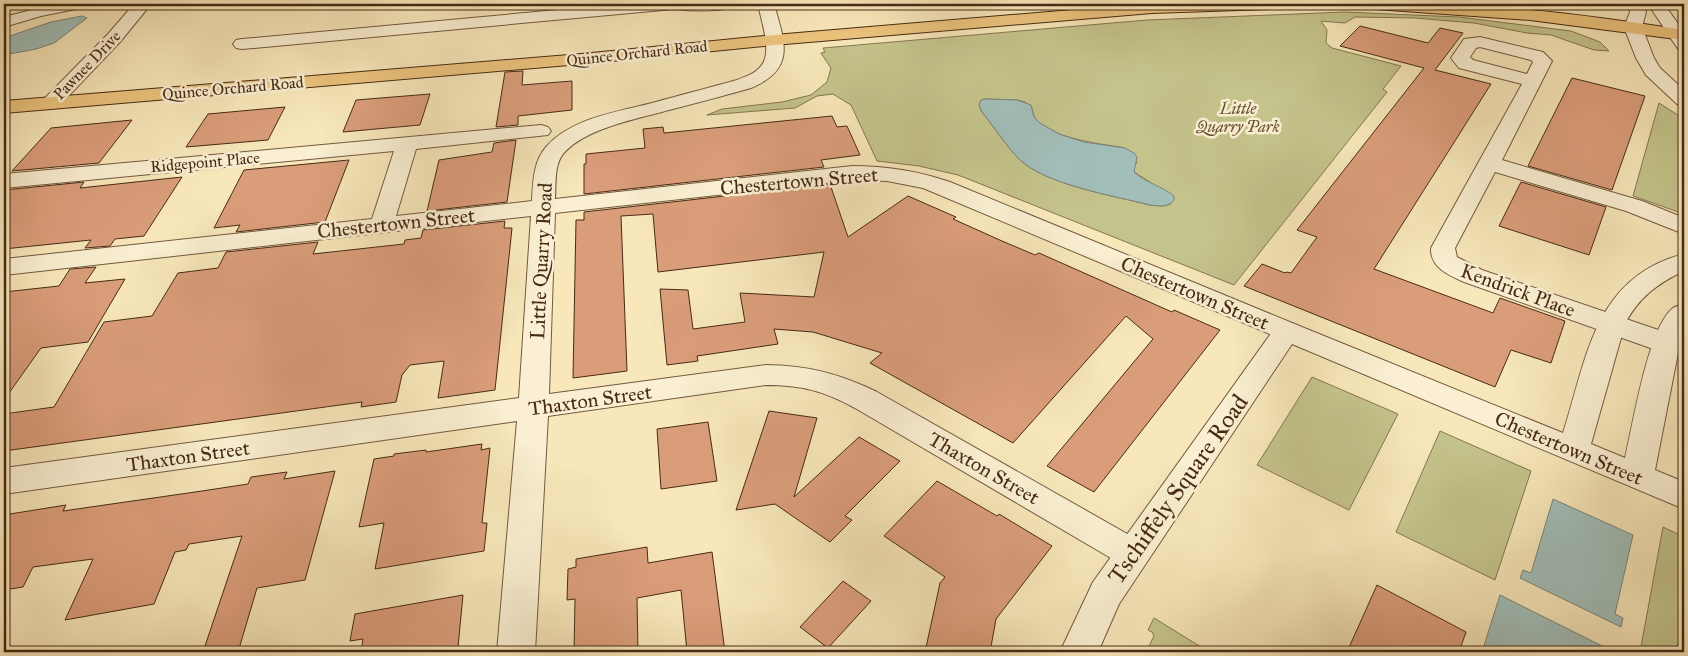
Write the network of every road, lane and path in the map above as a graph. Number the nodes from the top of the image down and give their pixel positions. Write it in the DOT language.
graph roads {
  1 [pos="80,4"];
  2 [pos="143,4"];
  3 [pos="673,4"];
  4 [pos="729,4"];
  5 [pos="1024,4"];
  6 [pos="1270,4"];
  7 [pos="1375,4"];
  8 [pos="1570,4"];
  9 [pos="1658,9"];
  10 [pos="1636,14"];
  11 [pos="4,22"];
  12 [pos="770,23"];
  13 [pos="1683,33"];
  14 [pos="639,36"];
  15 [pos="242,44"];
  16 [pos="98,81"];
  17 [pos="1533,81"];
  18 [pos="71,83"];
  19 [pos="47,94"];
  20 [pos="1684,100"];
  21 [pos="4,107"];
  22 [pos="541,131"];
  23 [pos="407,143"];
  24 [pos="1488,163"];
  25 [pos="4,181"];
  26 [pos="543,207"];
  27 [pos="382,225"];
  28 [pos="1684,228"];
  29 [pos="1684,262"];
  30 [pos="4,267"];
  31 [pos="1684,313"];
  32 [pos="1611,324"];
  33 [pos="1287,331"];
  34 [pos="1666,343"];
  35 [pos="533,408"];
  36 [pos="1574,450"];
  37 [pos="1637,476"];
  38 [pos="4,481"];
  39 [pos="1684,496"];
  40 [pos="1133,554"];
  41 [pos="516,652"];
  42 [pos="1079,652"];
  1 -- 11 [label="street"];
  2 -- 18 [label="street, Pawnee Drive"];
  3 -- 4 [label="street"];
  3 -- 15 [label="street"];
  5 -- 12 [label="main road, Quince Orchard Road"];
  6 -- 12 [label="main road, Quince Orchard Road"];
  7 -- 10 [label="main road"];
  8 -- 10 [label="main road"];
  9 -- 10 [label="main road"];
  9 -- 13 [label="street"];
  10 -- 13 [label="main road"];
  10 -- 20 [label="street"];
  12 -- 14 [label="main road, Quince Orchard Road"];
  12 -- 19 [label="main road, Quince Orchard Road"];
  12 -- 26 [label="street, Little Quarry Road"];
  16 -- 18 [label="main road"];
  17 -- 24 [label="street, Kendrick Place"];
  18 -- 19 [label="street, Pawnee Drive"];
  19 -- 21 [label="main road, Quince Orchard Road"];
  22 -- 23 [label="street, Ridgepoint Place"];
  23 -- 25 [label="street, Ridgepoint Place"];
  23 -- 27 [label="street"];
  24 -- 28 [label="street"];
  24 -- 32 [label="street, Kendrick Place"];
  26 -- 27 [label="street, Chestertown Street"];
  26 -- 33 [label="street, Chestertown Street"];
  26 -- 35 [label="street, Little Quarry Road"];
  27 -- 30 [label="street, Chestertown Street"];
  29 -- 32 [label="street"];
  31 -- 34 [label="street"];
  32 -- 34 [label="street, Kendrick Place"];
  32 -- 36 [label="street"];
  33 -- 36 [label="street, Chestertown Street"];
  33 -- 40 [label="street, Tschiffely Square Road"];
  34 -- 37 [label="street"];
  35 -- 38 [label="street, Thaxton Street"];
  35 -- 40 [label="street, Thaxton Street"];
  35 -- 41 [label="street, Little Quarry Road"];
  36 -- 37 [label="street, Chestertown Street"];
  37 -- 39 [label="street, Chestertown Street"];
  40 -- 42 [label="street, Tschiffely Square Road"];
}
